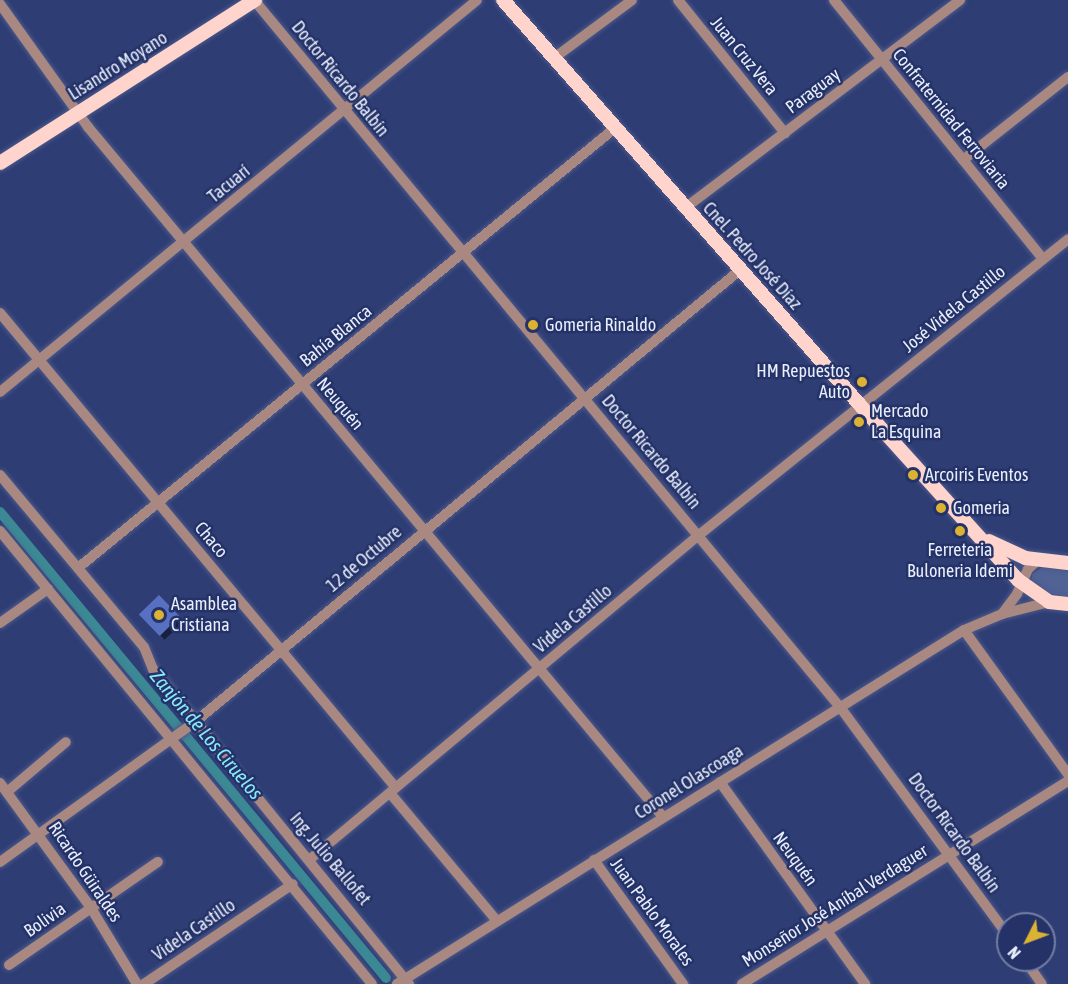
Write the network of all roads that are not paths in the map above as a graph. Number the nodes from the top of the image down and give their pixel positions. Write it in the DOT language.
graph roads {
  1 [pos="254,0"];
  2 [pos="477,0"];
  3 [pos="503,0"];
  4 [pos="632,0"];
  5 [pos="678,0"];
  6 [pos="834,0"];
  7 [pos="960,0"];
  8 [pos="0,4"];
  9 [pos="554,58"];
  10 [pos="881,60"];
  11 [pos="1068,78"];
  12 [pos="345,111"];
  13 [pos="77,113"];
  14 [pos="615,128"];
  15 [pos="784,133"];
  16 [pos="963,160"];
  17 [pos="0,163"];
  18 [pos="685,208"];
  19 [pos="1068,239"];
  20 [pos="183,243"];
  21 [pos="463,254"];
  22 [pos="1043,259"];
  23 [pos="740,270"];
  24 [pos="0,313"];
  25 [pos="39,360"];
  26 [pos="302,385"];
  27 [pos="0,392"];
  28 [pos="585,398"];
  29 [pos="860,405"];
  30 [pos="0,475"];
  31 [pos="158,502"];
  32 [pos="0,531"];
  33 [pos="424,531"];
  34 [pos="977,534"];
  35 [pos="699,535"];
  36 [pos="1037,561"];
  37 [pos="1068,563"];
  38 [pos="78,568"];
  39 [pos="1023,580"];
  40 [pos="48,589"];
  41 [pos="1049,602"];
  42 [pos="1068,604"];
  43 [pos="1002,614"];
  44 [pos="0,623"];
  45 [pos="964,630"];
  46 [pos="281,650"];
  47 [pos="540,668"];
  48 [pos="840,707"];
  49 [pos="191,724"];
  50 [pos="175,737"];
  51 [pos="66,742"];
  52 [pos="1068,774"];
  53 [pos="1068,781"];
  54 [pos="720,782"];
  55 [pos="3,787"];
  56 [pos="393,791"];
  57 [pos="663,817"];
  58 [pos="39,834"];
  59 [pos="949,853"];
  60 [pos="309,860"];
  61 [pos="594,860"];
  62 [pos="0,862"];
  63 [pos="158,862"];
  64 [pos="293,884"];
  65 [pos="91,908"];
  66 [pos="996,919"];
  67 [pos="497,921"];
  68 [pos="826,930"];
  69 [pos="9,965"];
  70 [pos="403,982"];
  71 [pos="137,984"];
  72 [pos="144,984"];
  73 [pos="372,984"];
  74 [pos="683,984"];
  75 [pos="742,984"];
  76 [pos="865,984"];
  1 -- 12 [label="street, Doctor Ricardo Balbín"];
  1 -- 13 [label="main road, Lisandro Moyano"];
  2 -- 12 [label="street, Tacuarí"];
  3 -- 9 [label="main road, Cnel. Pedro José Díaz"];
  4 -- 9 [label="street"];
  5 -- 15 [label="street, Juan Cruz Vera"];
  6 -- 10 [label="street, Confraternidad Ferroviaria"];
  7 -- 10 [label="street, Paraguay"];
  8 -- 13 [label="street, Neuquén"];
  9 -- 14 [label="main road, Cnel. Pedro José Díaz"];
  10 -- 15 [label="street, Paraguay"];
  10 -- 16 [label="street, Confraternidad Ferroviaria"];
  11 -- 16 [label="street"];
  12 -- 20 [label="street, Tacuarí"];
  12 -- 21 [label="street, Doctor Ricardo Balbín"];
  13 -- 17 [label="main road, Lisandro Moyano"];
  13 -- 20 [label="street, Neuquén"];
  14 -- 18 [label="main road, Cnel. Pedro José Díaz"];
  14 -- 21 [label="street, Bahía Blanca"];
  15 -- 18 [label="street, Paraguay"];
  16 -- 22 [label="street, Confraternidad Ferroviaria"];
  18 -- 23 [label="main road, Cnel. Pedro José Díaz"];
  19 -- 22 [label="street, José Videla Castillo"];
  20 -- 25 [label="street, Tacuarí"];
  20 -- 26 [label="street, Neuquén"];
  21 -- 26 [label="street, Bahía Blanca"];
  21 -- 28 [label="street, Doctor Ricardo Balbín"];
  22 -- 29 [label="street, José Videla Castillo"];
  23 -- 28 [label="street, 12 de Octubre"];
  23 -- 29 [label="main road, Cnel. Pedro José Díaz"];
  24 -- 25 [label="street, Chaco"];
  25 -- 27 [label="street, Tacuarí"];
  25 -- 31 [label="street, Chaco"];
  26 -- 31 [label="street, Bahía Blanca"];
  26 -- 33 [label="street, Neuquén"];
  28 -- 33 [label="street, 12 de Octubre"];
  28 -- 35 [label="street, Doctor Ricardo Balbín"];
  29 -- 34 [label="main road, Cnel. Pedro José Díaz"];
  29 -- 35 [label="street, Videla Castillo"];
  30 -- 38 [label="street, Ing. Julio Ballofet"];
  31 -- 38 [label="street, Bahía Blanca"];
  31 -- 46 [label="street, Chaco"];
  32 -- 40 [label="street"];
  33 -- 46 [label="street, 12 de Octubre"];
  33 -- 47 [label="street, Neuquén"];
  34 -- 36 [label="main road, Cnel. Pedro José Díaz"];
  34 -- 39 [label="main road, Cnel. Pedro José Díaz"];
  35 -- 47 [label="street, Videla Castillo"];
  35 -- 48 [label="street, Doctor Ricardo Balbín"];
  36 -- 37 [label="main road, Cnel. Pedro José Díaz"];
  36 -- 39 [label="street"];
  38 -- 49 [label="street, Ing. Julio Ballofet"];
  39 -- 41 [label="main road, Cnel. Pedro José Díaz"];
  39 -- 43 [label="street"];
  40 -- 44 [label="street"];
  40 -- 50 [label="street"];
  41 -- 42 [label="main road, Cnel. Pedro José Díaz"];
  41 -- 43 [label="street, Coronel Olascoaga"];
  43 -- 45 [label="street, Coronel Olascoaga"];
  45 -- 48 [label="street, Coronel Olascoaga"];
  45 -- 52 [label="street"];
  46 -- 49 [label="street, 12 de Octubre"];
  46 -- 56 [label="street, Chaco"];
  47 -- 56 [label="street, Videla Castillo"];
  47 -- 57 [label="street, Neuquén"];
  48 -- 54 [label="street, Coronel Olascoaga"];
  48 -- 59 [label="street, Doctor Ricardo Balbín"];
  49 -- 50 [label="street, 12 de Octubre"];
  49 -- 60 [label="street, Ing. Julio Ballofet"];
  50 -- 58 [label="street, 12 de Octubre"];
  50 -- 64 [label="street"];
  51 -- 55 [label="street"];
  53 -- 59 [label="street, Monseñor José Aníbal Verdaguer"];
  54 -- 57 [label="street, Coronel Olascoaga"];
  54 -- 68 [label="street, Neuquén"];
  55 -- 58 [label="street, Ricardo Güiraldes"];
  56 -- 60 [label="street, Videla Castillo"];
  56 -- 67 [label="street, Chaco"];
  57 -- 61 [label="street, Coronel Olascoaga"];
  58 -- 62 [label="street, 12 de Octubre"];
  58 -- 65 [label="street, Ricardo Güiraldes"];
  59 -- 66 [label="street, Doctor Ricardo Balbín"];
  59 -- 68 [label="street, Monseñor José Aníbal Verdaguer"];
  60 -- 70 [label="street, Ing. Julio Ballofet"];
  61 -- 67 [label="street, Coronel Olascoaga"];
  61 -- 74 [label="street, Juan Pablo Morales"];
  63 -- 65 [label="street, Bolivia"];
  64 -- 72 [label="street, Videla Castillo"];
  64 -- 73 [label="street"];
  65 -- 69 [label="street, Bolivia"];
  65 -- 71 [label="street, Ricardo Güiraldes"];
  67 -- 70 [label="street, Coronel Olascoaga"];
  68 -- 75 [label="street, Monseñor José Aníbal Verdaguer"];
  68 -- 76 [label="street, Neuquén"];
}
